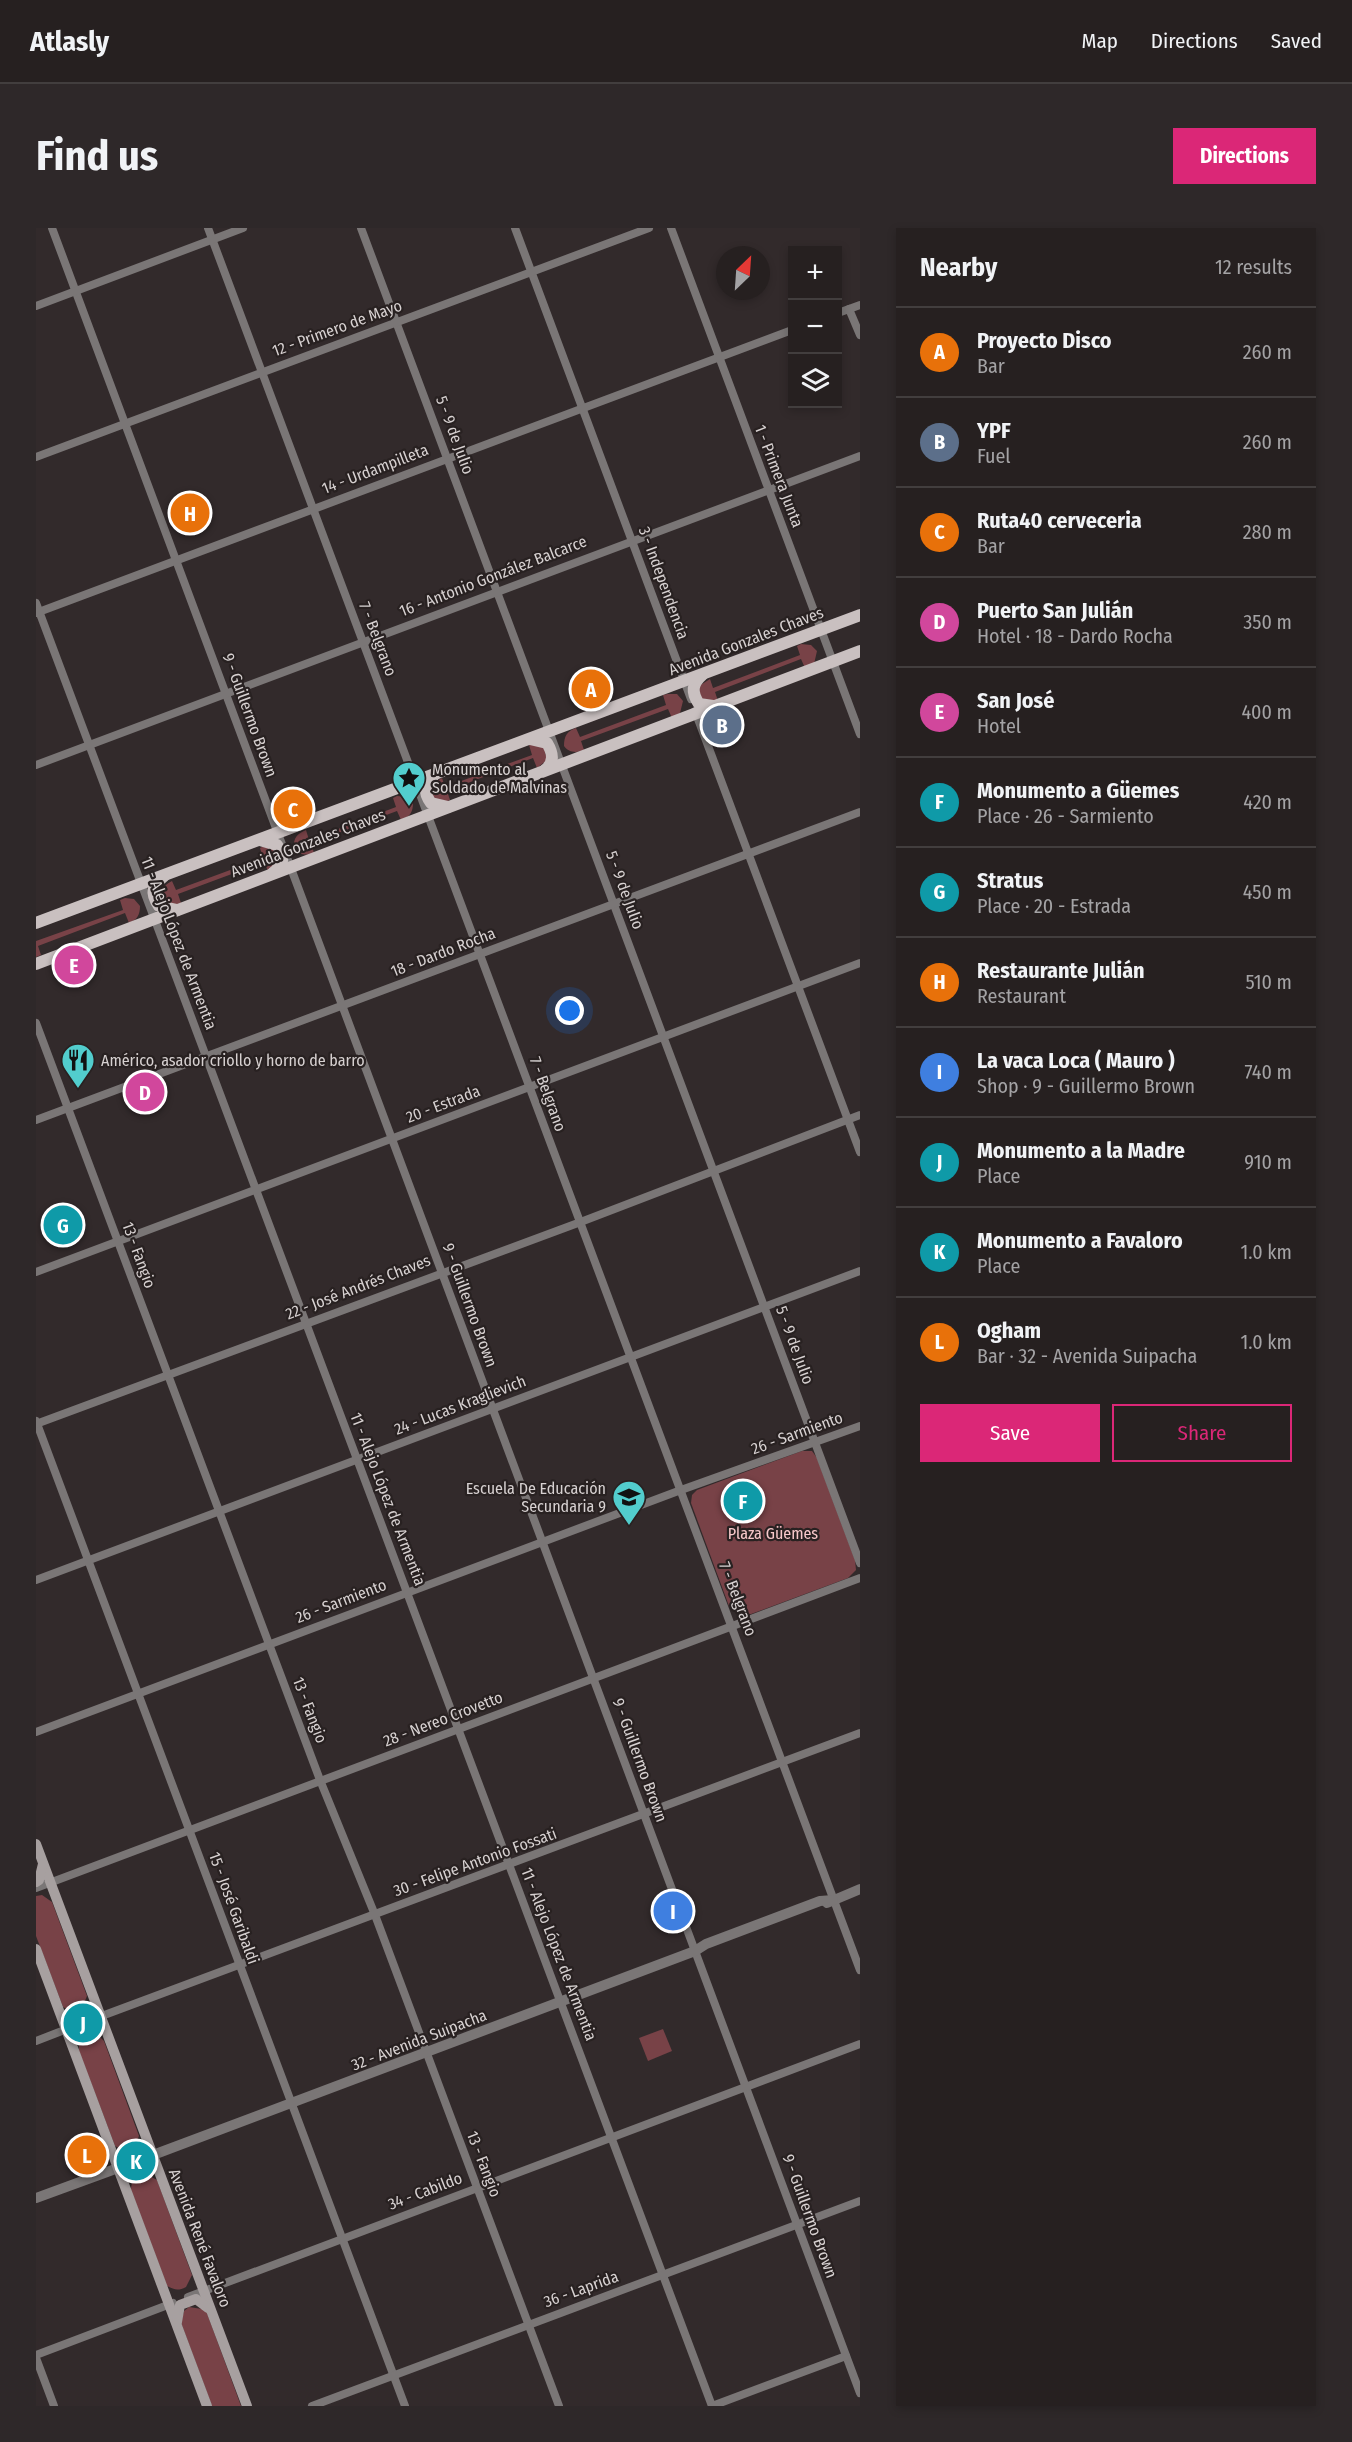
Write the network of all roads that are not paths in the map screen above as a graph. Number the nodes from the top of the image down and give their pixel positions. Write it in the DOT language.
graph roads {
  1 [pos="52,228"];
  2 [pos="208,228"];
  3 [pos="243,228"];
  4 [pos="361,228"];
  5 [pos="515,228"];
  6 [pos="649,228"];
  7 [pos="671,228"];
  8 [pos="212,240"];
  9 [pos="531,272"];
  10 [pos="76,291"];
  11 [pos="860,305"];
  12 [pos="36,306"];
  13 [pos="849,309"];
  14 [pos="842,311"];
  15 [pos="397,322"];
  16 [pos="788,331"];
  17 [pos="860,335"];
  18 [pos="719,357"];
  19 [pos="262,372"];
  20 [pos="582,408"];
  21 [pos="125,423"];
  22 [pos="860,456"];
  23 [pos="36,457"];
  24 [pos="447,458"];
  25 [pos="769,490"];
  26 [pos="313,508"];
  27 [pos="632,540"];
  28 [pos="176,560"];
  29 [pos="497,591"];
  30 [pos="36,603"];
  31 [pos="38,613"];
  32 [pos="860,615"];
  33 [pos="821,630"];
  34 [pos="363,641"];
  35 [pos="860,651"];
  36 [pos="833,662"];
  37 [pos="703,674"];
  38 [pos="684,681"];
  39 [pos="226,694"];
  40 [pos="715,706"];
  41 [pos="696,713"];
  42 [pos="549,732"];
  43 [pos="860,734"];
  44 [pos="529,739"];
  45 [pos="89,745"];
  46 [pos="562,764"];
  47 [pos="36,765"];
  48 [pos="542,772"];
  49 [pos="435,774"];
  50 [pos="416,782"];
  51 [pos="449,807"];
  52 [pos="860,812"];
  53 [pos="428,815"];
  54 [pos="278,833"];
  55 [pos="259,840"];
  56 [pos="749,853"];
  57 [pos="291,867"];
  58 [pos="272,874"];
  59 [pos="165,875"];
  60 [pos="141,884"];
  61 [pos="614,904"];
  62 [pos="177,910"];
  63 [pos="154,919"];
  64 [pos="36,923"];
  65 [pos="480,954"];
  66 [pos="860,963"];
  67 [pos="36,964"];
  68 [pos="798,986"];
  69 [pos="342,1006"];
  70 [pos="36,1023"];
  71 [pos="664,1037"];
  72 [pos="206,1057"];
  73 [pos="530,1087"];
  74 [pos="68,1108"];
  75 [pos="860,1115"];
  76 [pos="36,1120"];
  77 [pos="848,1120"];
  78 [pos="392,1139"];
  79 [pos="860,1152"];
  80 [pos="713,1170"];
  81 [pos="256,1190"];
  82 [pos="579,1223"];
  83 [pos="118,1241"];
  84 [pos="860,1271"];
  85 [pos="36,1272"];
  86 [pos="442,1272"];
  87 [pos="764,1307"];
  88 [pos="306,1323"];
  89 [pos="631,1357"];
  90 [pos="167,1375"];
  91 [pos="493,1409"];
  92 [pos="36,1423"];
  93 [pos="860,1426"];
  94 [pos="815,1443"];
  95 [pos="357,1460"];
  96 [pos="681,1490"];
  97 [pos="220,1511"];
  98 [pos="543,1542"];
  99 [pos="88,1560"];
  100 [pos="860,1563"];
  101 [pos="860,1578"];
  102 [pos="36,1580"];
  103 [pos="407,1593"];
  104 [pos="732,1626"];
  105 [pos="269,1644"];
  106 [pos="593,1678"];
  107 [pos="138,1693"];
  108 [pos="458,1729"];
  109 [pos="36,1732"];
  110 [pos="860,1733"];
  111 [pos="783,1762"];
  112 [pos="320,1780"];
  113 [pos="644,1815"];
  114 [pos="189,1830"];
  115 [pos="36,1844"];
  116 [pos="44,1864"];
  117 [pos="509,1865"];
  118 [pos="36,1882"];
  119 [pos="50,1882"];
  120 [pos="36,1888"];
  121 [pos="860,1889"];
  122 [pos="833,1900"];
  123 [pos="375,1915"];
  124 [pos="36,1949"];
  125 [pos="695,1951"];
  126 [pos="240,1966"];
  127 [pos="860,1970"];
  128 [pos="560,2002"];
  129 [pos="99,2017"];
  130 [pos="68,2029"];
  131 [pos="36,2041"];
  132 [pos="860,2044"];
  133 [pos="427,2053"];
  134 [pos="746,2087"];
  135 [pos="291,2104"];
  136 [pos="611,2137"];
  137 [pos="153,2155"];
  138 [pos="118,2168"];
  139 [pos="477,2187"];
  140 [pos="36,2198"];
  141 [pos="860,2200"];
  142 [pos="797,2224"];
  143 [pos="342,2238"];
  144 [pos="662,2274"];
  145 [pos="204,2291"];
  146 [pos="169,2305"];
  147 [pos="211,2310"];
  148 [pos="177,2324"];
  149 [pos="528,2325"];
  150 [pos="846,2356"];
  151 [pos="36,2357"];
  152 [pos="393,2375"];
  153 [pos="860,2393"];
  154 [pos="54,2406"];
  155 [pos="207,2406"];
  156 [pos="247,2406"];
  157 [pos="312,2406"];
  158 [pos="405,2406"];
  159 [pos="559,2406"];
  160 [pos="712,2406"];
  1 -- 10 [label="street, 9 - Guillermo Brown"];
  2 -- 8 [label="street, 7 - Belgrano"];
  3 -- 8 [label="street"];
  4 -- 15 [label="street, 5 - 9 de Julio"];
  5 -- 9 [label="street, 3 - Independencia"];
  6 -- 9 [label="street, 12 - Primero de Mayo"];
  7 -- 18 [label="street, 1 - Primera Junta"];
  8 -- 10 [label="street"];
  8 -- 19 [label="street, 7 - Belgrano"];
  9 -- 15 [label="street, 12 - Primero de Mayo"];
  9 -- 20 [label="street, 3 - Independencia"];
  10 -- 12 [label="street"];
  10 -- 21 [label="street, 9 - Guillermo Brown"];
  11 -- 13 [label="street"];
  13 -- 14 [label="street"];
  13 -- 17 [label="street"];
  15 -- 19 [label="street, 12 - Primero de Mayo"];
  15 -- 24 [label="street, 5 - 9 de Julio"];
  16 -- 18 [label="street, 14 - Urdampilleta"];
  18 -- 20 [label="street, 14 - Urdampilleta"];
  18 -- 25 [label="street, 1 - Primera Junta"];
  19 -- 21 [label="street, 12 - Primero de Mayo"];
  19 -- 26 [label="street, 7 - Belgrano"];
  20 -- 24 [label="street, 14 - Urdampilleta"];
  20 -- 27 [label="street, 3 - Independencia"];
  21 -- 23 [label="street, 12 - Primero de Mayo"];
  21 -- 28 [label="street, 9 - Guillermo Brown"];
  22 -- 25 [label="street, 16 - Antonio González Balcarce"];
  24 -- 26 [label="street, 14 - Urdampilleta"];
  24 -- 29 [label="street, 5 - 9 de Julio"];
  25 -- 27 [label="street, 16 - Antonio González Balcarce"];
  25 -- 33 [label="street, 1 - Primera Junta"];
  26 -- 28 [label="street, 14 - Urdampilleta"];
  26 -- 34 [label="street, 7 - Belgrano"];
  27 -- 29 [label="street, 16 - Antonio González Balcarce"];
  27 -- 38 [label="street, 3 - Independencia"];
  28 -- 31 [label="street, 14 - Urdampilleta"];
  28 -- 39 [label="street, 9 - Guillermo Brown"];
  29 -- 34 [label="street, 16 - Antonio González Balcarce"];
  29 -- 42 [label="street, 5 - 9 de Julio"];
  30 -- 31 [label="street, 11 - Alejo López de Armentia"];
  31 -- 45 [label="street, 11 - Alejo López de Armentia"];
  32 -- 33 [label="main road, Avenida Gonzales Chaves"];
  33 -- 36 [label="street, 1 - Primera Junta"];
  33 -- 37 [label="main road, Avenida Gonzales Chaves"];
  34 -- 39 [label="street, 16 - Antonio González Balcarce"];
  34 -- 50 [label="street, 7 - Belgrano"];
  35 -- 36 [label="main road, Avenida Gonzales Chaves"];
  36 -- 40 [label="main road, Avenida Gonzales Chaves"];
  36 -- 43 [label="street, 1 - Primera Junta"];
  37 -- 38 [label="main road, Avenida Gonzales Chaves"];
  37 -- 40 [label="main road"];
  38 -- 41 [label="street, 3 - Independencia"];
  38 -- 42 [label="main road, Avenida Gonzales Chaves"];
  39 -- 45 [label="street, 16 - Antonio González Balcarce"];
  39 -- 54 [label="street, 9 - Guillermo Brown"];
  40 -- 41 [label="main road, Avenida Gonzales Chaves"];
  41 -- 46 [label="main road, Avenida Gonzales Chaves"];
  41 -- 56 [label="street, 3 - Independencia"];
  42 -- 44 [label="main road, Avenida Gonzales Chaves"];
  42 -- 46 [label="street, 5 - 9 de Julio"];
  44 -- 48 [label="main road"];
  44 -- 49 [label="main road, Avenida Gonzales Chaves"];
  45 -- 47 [label="street, 16 - Antonio González Balcarce"];
  45 -- 60 [label="street, 11 - Alejo López de Armentia"];
  46 -- 48 [label="main road, Avenida Gonzales Chaves"];
  46 -- 61 [label="street, 5 - 9 de Julio"];
  48 -- 51 [label="main road, Avenida Gonzales Chaves"];
  49 -- 50 [label="main road, Avenida Gonzales Chaves"];
  49 -- 51 [label="main road"];
  50 -- 53 [label="street, 7 - Belgrano"];
  50 -- 54 [label="main road, Avenida Gonzales Chaves"];
  51 -- 53 [label="main road, Avenida Gonzales Chaves"];
  52 -- 56 [label="street, 18 - Dardo Rocha"];
  53 -- 57 [label="main road, Avenida Gonzales Chaves"];
  53 -- 65 [label="street, 7 - Belgrano"];
  54 -- 55 [label="main road, Avenida Gonzales Chaves"];
  54 -- 57 [label="street, 9 - Guillermo Brown"];
  55 -- 58 [label="main road"];
  55 -- 59 [label="main road, Avenida Gonzales Chaves"];
  56 -- 61 [label="street, 18 - Dardo Rocha"];
  56 -- 68 [label="street, 3 - Independencia"];
  57 -- 58 [label="main road, Avenida Gonzales Chaves"];
  57 -- 69 [label="street, 9 - Guillermo Brown"];
  58 -- 62 [label="main road, Avenida Gonzales Chaves"];
  59 -- 60 [label="main road, Avenida Gonzales Chaves"];
  59 -- 62 [label="main road"];
  60 -- 63 [label="street, 11 - Alejo López de Armentia"];
  60 -- 64 [label="main road, Avenida Gonzales Chaves"];
  61 -- 65 [label="street, 18 - Dardo Rocha"];
  61 -- 71 [label="street, 5 - 9 de Julio"];
  62 -- 63 [label="main road, Avenida Gonzales Chaves"];
  63 -- 67 [label="main road, Avenida Gonzales Chaves"];
  63 -- 72 [label="street, 11 - Alejo López de Armentia"];
  65 -- 69 [label="street, 18 - Dardo Rocha"];
  65 -- 73 [label="street, 7 - Belgrano"];
  66 -- 68 [label="street, 20 - Estrada"];
  68 -- 71 [label="street, 20 - Estrada"];
  68 -- 77 [label="street, 3 - Independencia"];
  69 -- 72 [label="street, 18 - Dardo Rocha"];
  69 -- 78 [label="street, 9 - Guillermo Brown"];
  70 -- 74 [label="street, 13 - Fangio"];
  71 -- 73 [label="street, 20 - Estrada"];
  71 -- 80 [label="street, 5 - 9 de Julio"];
  72 -- 74 [label="street, 18 - Dardo Rocha"];
  72 -- 81 [label="street, 11 - Alejo López de Armentia"];
  73 -- 78 [label="street, 20 - Estrada"];
  73 -- 82 [label="street, 7 - Belgrano"];
  74 -- 76 [label="street, 18 - Dardo Rocha"];
  74 -- 83 [label="street, 13 - Fangio"];
  75 -- 77 [label="street, 22 - José Andrés Chaves"];
  77 -- 79 [label="street, 3 - Independencia"];
  77 -- 80 [label="street, 22 - José Andrés Chaves"];
  78 -- 81 [label="street, 20 - Estrada"];
  78 -- 86 [label="street, 9 - Guillermo Brown"];
  80 -- 82 [label="street, 22 - José Andrés Chaves"];
  80 -- 87 [label="street, 5 - 9 de Julio"];
  81 -- 83 [label="street, 20 - Estrada"];
  81 -- 88 [label="street, 11 - Alejo López de Armentia"];
  82 -- 86 [label="street, 22 - José Andrés Chaves"];
  82 -- 89 [label="street, 7 - Belgrano"];
  83 -- 85 [label="street, 20 - Estrada"];
  83 -- 90 [label="street, 13 - Fangio"];
  84 -- 87 [label="street, 24 - Lucas Kraglievich"];
  86 -- 88 [label="street, 22 - José Andrés Chaves"];
  86 -- 91 [label="street, 9 - Guillermo Brown"];
  87 -- 89 [label="street, 24 - Lucas Kraglievich"];
  87 -- 94 [label="street, 5 - 9 de Julio"];
  88 -- 90 [label="street, 22 - José Andrés Chaves"];
  88 -- 95 [label="street, 11 - Alejo López de Armentia"];
  89 -- 91 [label="street, 24 - Lucas Kraglievich"];
  89 -- 96 [label="street, 7 - Belgrano"];
  90 -- 92 [label="street, 22 - José Andrés Chaves"];
  90 -- 97 [label="street, 13 - Fangio"];
  91 -- 95 [label="street, 24 - Lucas Kraglievich"];
  91 -- 98 [label="street, 9 - Guillermo Brown"];
  92 -- 99 [label="street, 15 - José Garibaldi"];
  93 -- 94 [label="street, 26 - Sarmiento"];
  94 -- 96 [label="street, 26 - Sarmiento"];
  94 -- 100 [label="street, 5 - 9 de Julio"];
  95 -- 97 [label="street, 24 - Lucas Kraglievich"];
  95 -- 103 [label="street, 11 - Alejo López de Armentia"];
  96 -- 98 [label="street, 26 - Sarmiento"];
  96 -- 104 [label="street, 7 - Belgrano"];
  97 -- 99 [label="street, 24 - Lucas Kraglievich"];
  97 -- 105 [label="street, 13 - Fangio"];
  98 -- 103 [label="street, 26 - Sarmiento"];
  98 -- 106 [label="street, 9 - Guillermo Brown"];
  99 -- 102 [label="street, 24 - Lucas Kraglievich"];
  99 -- 107 [label="street, 15 - José Garibaldi"];
  101 -- 104 [label="street, 28 - Nereo Crovetto"];
  103 -- 105 [label="street, 26 - Sarmiento"];
  103 -- 108 [label="street, 11 - Alejo López de Armentia"];
  104 -- 106 [label="street, 28 - Nereo Crovetto"];
  104 -- 111 [label="street, 7 - Belgrano"];
  105 -- 107 [label="street, 26 - Sarmiento"];
  105 -- 112 [label="street, 13 - Fangio"];
  106 -- 108 [label="street, 28 - Nereo Crovetto"];
  106 -- 113 [label="street, 9 - Guillermo Brown"];
  107 -- 109 [label="street, 26 - Sarmiento"];
  107 -- 114 [label="street, 15 - José Garibaldi"];
  108 -- 112 [label="street, 28 - Nereo Crovetto"];
  108 -- 117 [label="street, 11 - Alejo López de Armentia"];
  110 -- 111 [label="street, 30 - Felipe Antonio Fossati"];
  111 -- 113 [label="street, 30 - Felipe Antonio Fossati"];
  111 -- 122 [label="street, 7 - Belgrano"];
  112 -- 114 [label="street, 28 - Nereo Crovetto"];
  112 -- 123 [label="street, 13 - Fangio"];
  113 -- 117 [label="street, 30 - Felipe Antonio Fossati"];
  113 -- 125 [label="street, 9 - Guillermo Brown"];
  114 -- 119 [label="street, 28 - Nereo Crovetto"];
  114 -- 126 [label="street, 15 - José Garibaldi"];
  115 -- 116 [label="main road, Avenida René Favaloro"];
  116 -- 118 [label="main road"];
  116 -- 119 [label="main road, Avenida René Favaloro"];
  117 -- 123 [label="street, 30 - Felipe Antonio Fossati"];
  117 -- 128 [label="street, 11 - Alejo López de Armentia"];
  119 -- 120 [label="street, 28 - Nereo Crovetto"];
  119 -- 129 [label="main road, Avenida René Favaloro"];
  121 -- 122 [label="street, 32 - Avenida Suipacha"];
  122 -- 125 [label="street, 32 - Avenida Suipacha"];
  122 -- 127 [label="street, 7 - Belgrano"];
  123 -- 126 [label="street, 30 - Felipe Antonio Fossati"];
  123 -- 133 [label="street, 13 - Fangio"];
  124 -- 130 [label="main road"];
  125 -- 128 [label="street, 32 - Avenida Suipacha"];
  125 -- 134 [label="street, 9 - Guillermo Brown"];
  126 -- 129 [label="street, 30 - Felipe Antonio Fossati"];
  126 -- 135 [label="street, 15 - José Garibaldi"];
  128 -- 133 [label="street, 32 - Avenida Suipacha"];
  128 -- 136 [label="street, 11 - Alejo López de Armentia"];
  129 -- 130 [label="street"];
  129 -- 130 [label="street"];
  129 -- 137 [label="main road, Avenida René Favaloro"];
  130 -- 131 [label="street"];
  130 -- 138 [label="main road"];
  132 -- 134 [label="street, 34 - Cabildo"];
  133 -- 135 [label="street, 32 - Avenida Suipacha"];
  133 -- 139 [label="street, 13 - Fangio"];
  134 -- 136 [label="street, 34 - Cabildo"];
  134 -- 142 [label="street, 9 - Guillermo Brown"];
  135 -- 137 [label="street, 32 - Avenida Suipacha"];
  135 -- 143 [label="street, 15 - José Garibaldi"];
  136 -- 139 [label="street, 34 - Cabildo"];
  136 -- 144 [label="street, 11 - Alejo López de Armentia"];
  137 -- 138 [label="street, 32 - Avenida Suipacha"];
  137 -- 138 [label="street, 32 - Avenida Suipacha"];
  137 -- 145 [label="main road, Avenida René Favaloro"];
  138 -- 140 [label="street, 32 - Avenida Suipacha"];
  138 -- 146 [label="main road"];
  139 -- 143 [label="street, 34 - Cabildo"];
  139 -- 149 [label="street, 13 - Fangio"];
  141 -- 142 [label="street, 36 - Laprida"];
  142 -- 144 [label="street, 36 - Laprida"];
  142 -- 150 [label="street, 9 - Guillermo Brown"];
  143 -- 145 [label="street, 34 - Cabildo"];
  143 -- 152 [label="street, 15 - José Garibaldi"];
  144 -- 149 [label="street, 36 - Laprida"];
  144 -- 160 [label="street, 11 - Alejo López de Armentia"];
  145 -- 146 [label="street, 34 - Cabildo"];
  145 -- 147 [label="main road, Avenida René Favaloro"];
  146 -- 148 [label="main road"];
  146 -- 151 [label="street, 34 - Cabildo"];
  147 -- 148 [label="main road"];
  147 -- 156 [label="main road, Avenida René Favaloro"];
  148 -- 155 [label="main road"];
  149 -- 152 [label="street, 36 - Laprida"];
  149 -- 159 [label="street, 13 - Fangio"];
  150 -- 153 [label="street, 9 - Guillermo Brown"];
  150 -- 160 [label="street"];
  151 -- 154 [label="street"];
  152 -- 157 [label="street, 36 - Laprida"];
  152 -- 158 [label="street, 15 - José Garibaldi"];
}
